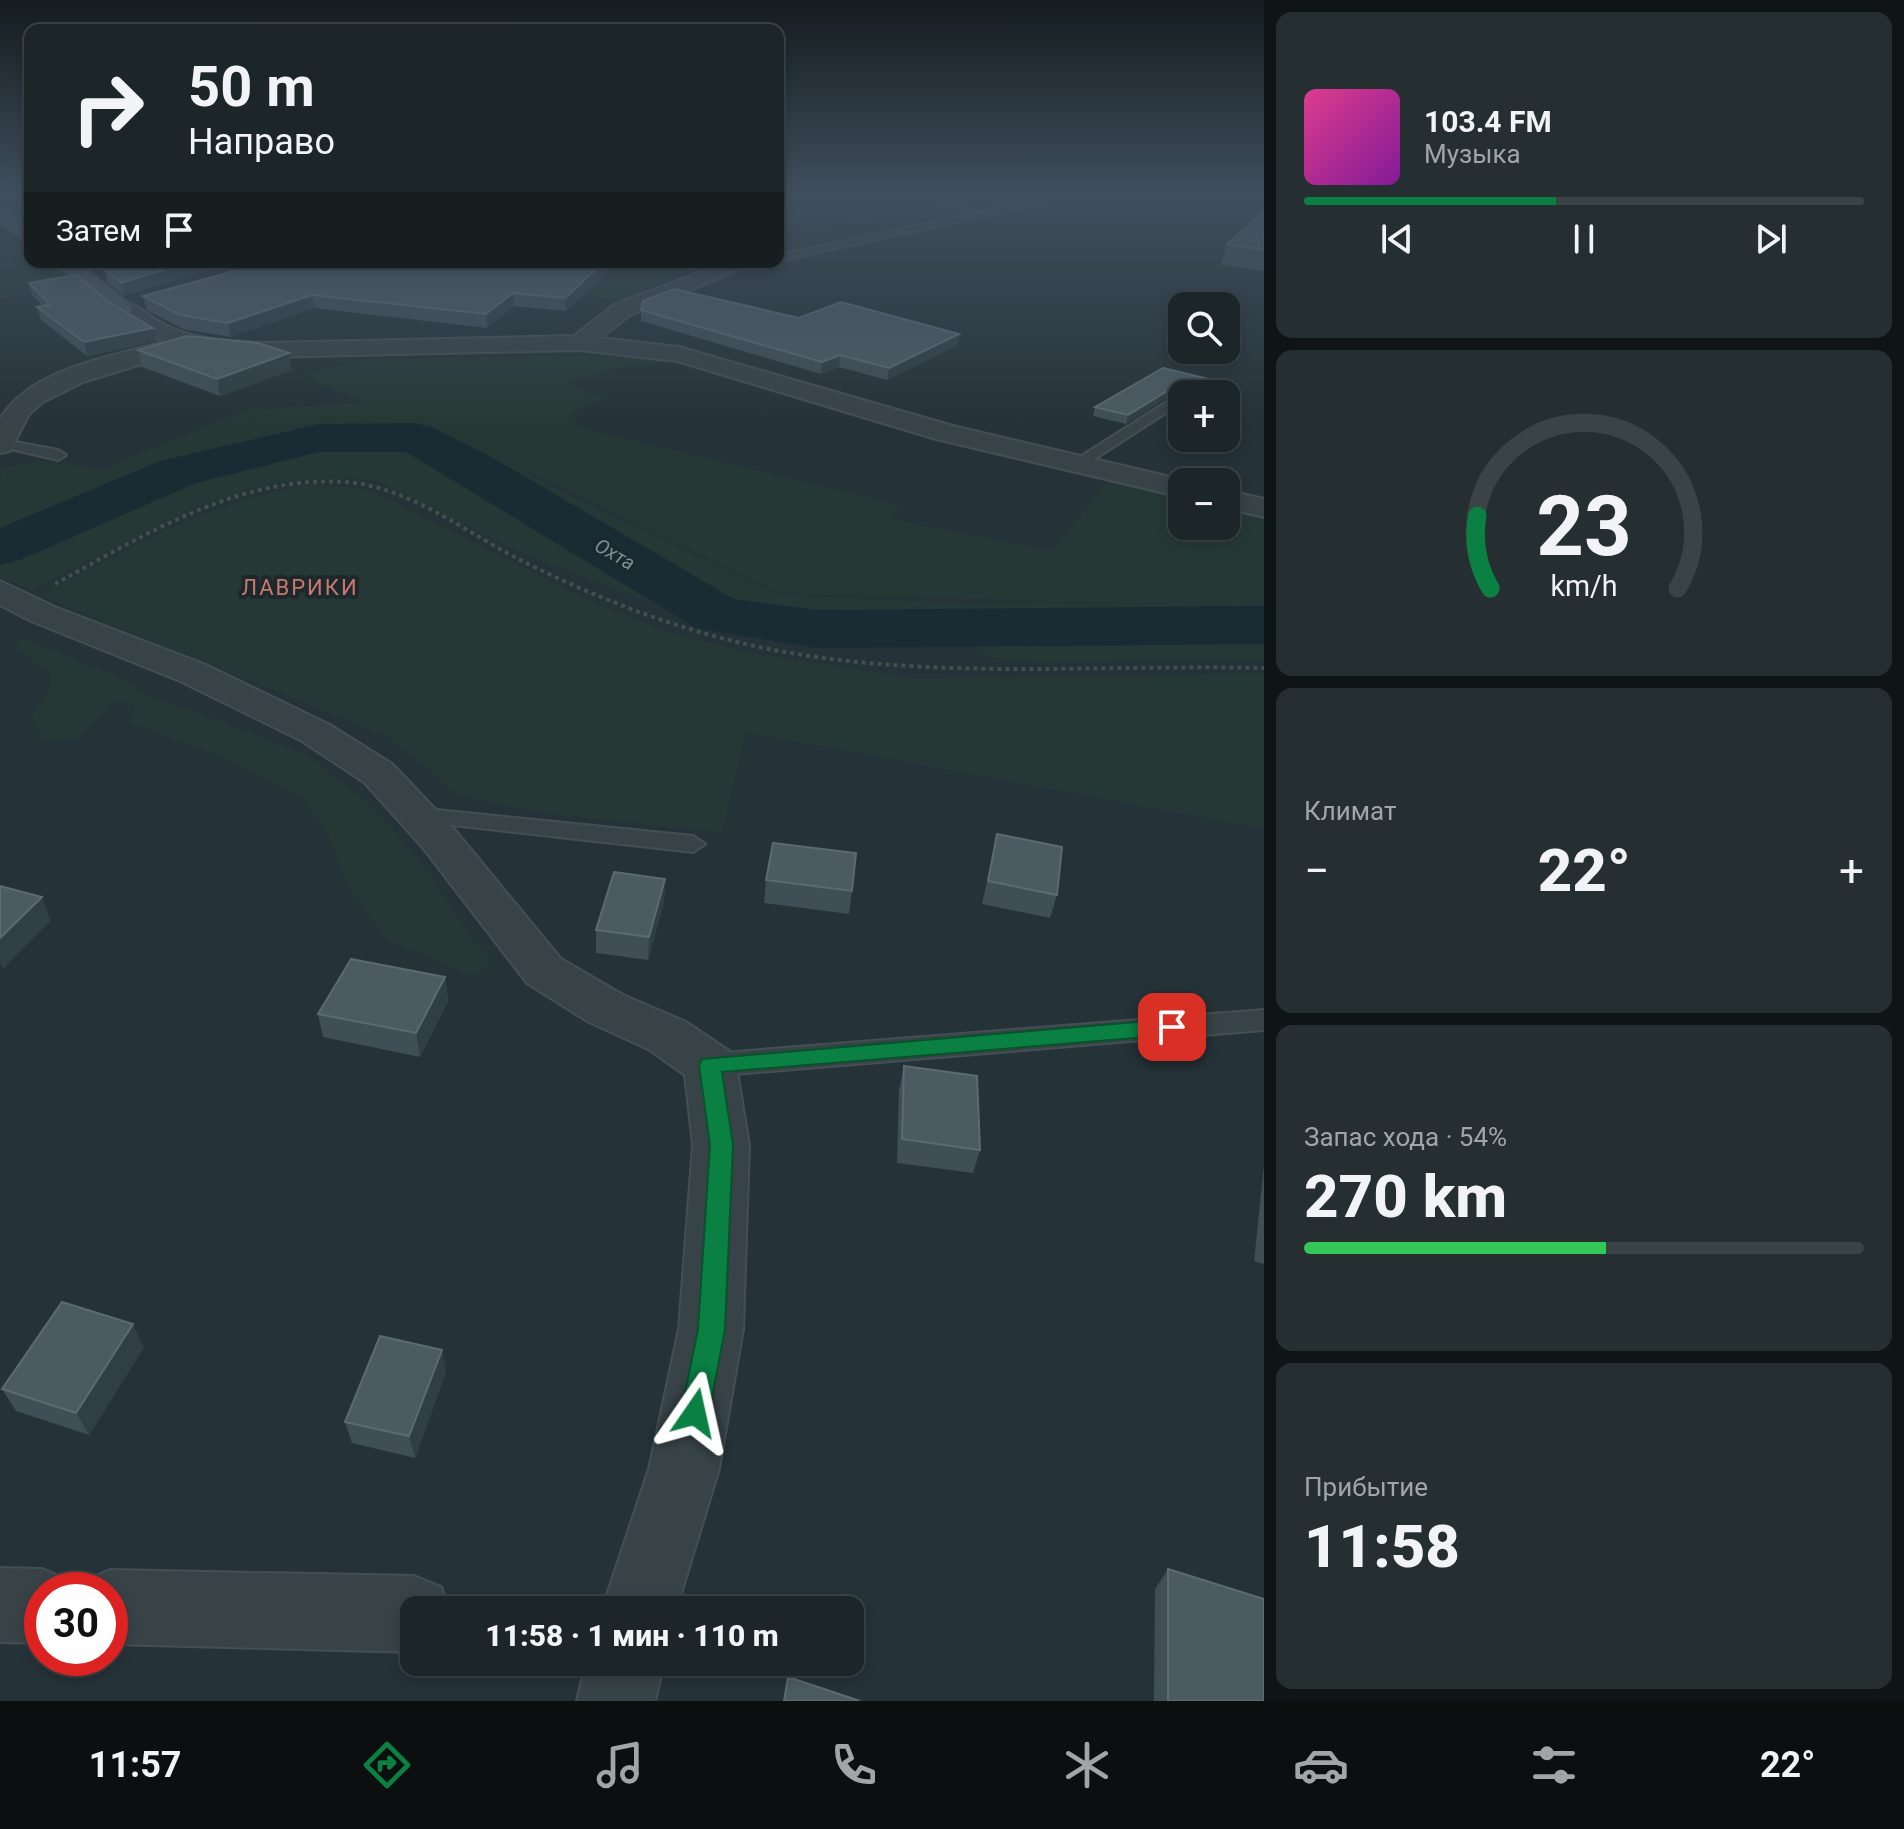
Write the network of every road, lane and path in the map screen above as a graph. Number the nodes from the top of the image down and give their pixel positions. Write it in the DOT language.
graph roads {
  1 [pos="76,271"];
  2 [pos="718,271"];
  3 [pos="148,299"];
  4 [pos="122,307"];
  5 [pos="185,343"];
  6 [pos="580,343"];
  7 [pos="1168,405"];
  8 [pos="1,444"];
  9 [pos="58,455"];
  10 [pos="1077,464"];
  11 [pos="1168,485"];
  12 [pos="1240,502"];
  13 [pos="1264,508"];
  14 [pos="8,600"];
  15 [pos="1264,668"];
  16 [pos="417,815"];
  17 [pos="693,844"];
  18 [pos="1264,1020"];
  19 [pos="710,1065"];
  20 [pos="643,1596"];
  21 [pos="0,1605"];
  22 [pos="24,1606"];
  23 [pos="128,1607"];
  24 [pos="400,1614"];
  25 [pos="622,1676"];
  26 [pos="616,1701"];
  1 -- 4 [label="street"];
  2 -- 6 [label="street"];
  3 -- 4 [label="street"];
  4 -- 5 [label="street"];
  5 -- 6 [label="street"];
  5 -- 8 [label="street"];
  6 -- 10 [label="street"];
  7 -- 10 [label="lane"];
  8 -- 9 [label="lane"];
  10 -- 11 [label="street"];
  12 -- 13 [label="street"];
  14 -- 15 [label="path"];
  14 -- 16 [label="street"];
  16 -- 17 [label="lane"];
  16 -- 19 [label="street"];
  18 -- 19 [label="lane"];
  19 -- 20 [label="street"];
  21 -- 22 [label="street"];
  23 -- 24 [label="street"];
  25 -- 26 [label="street"];
}
